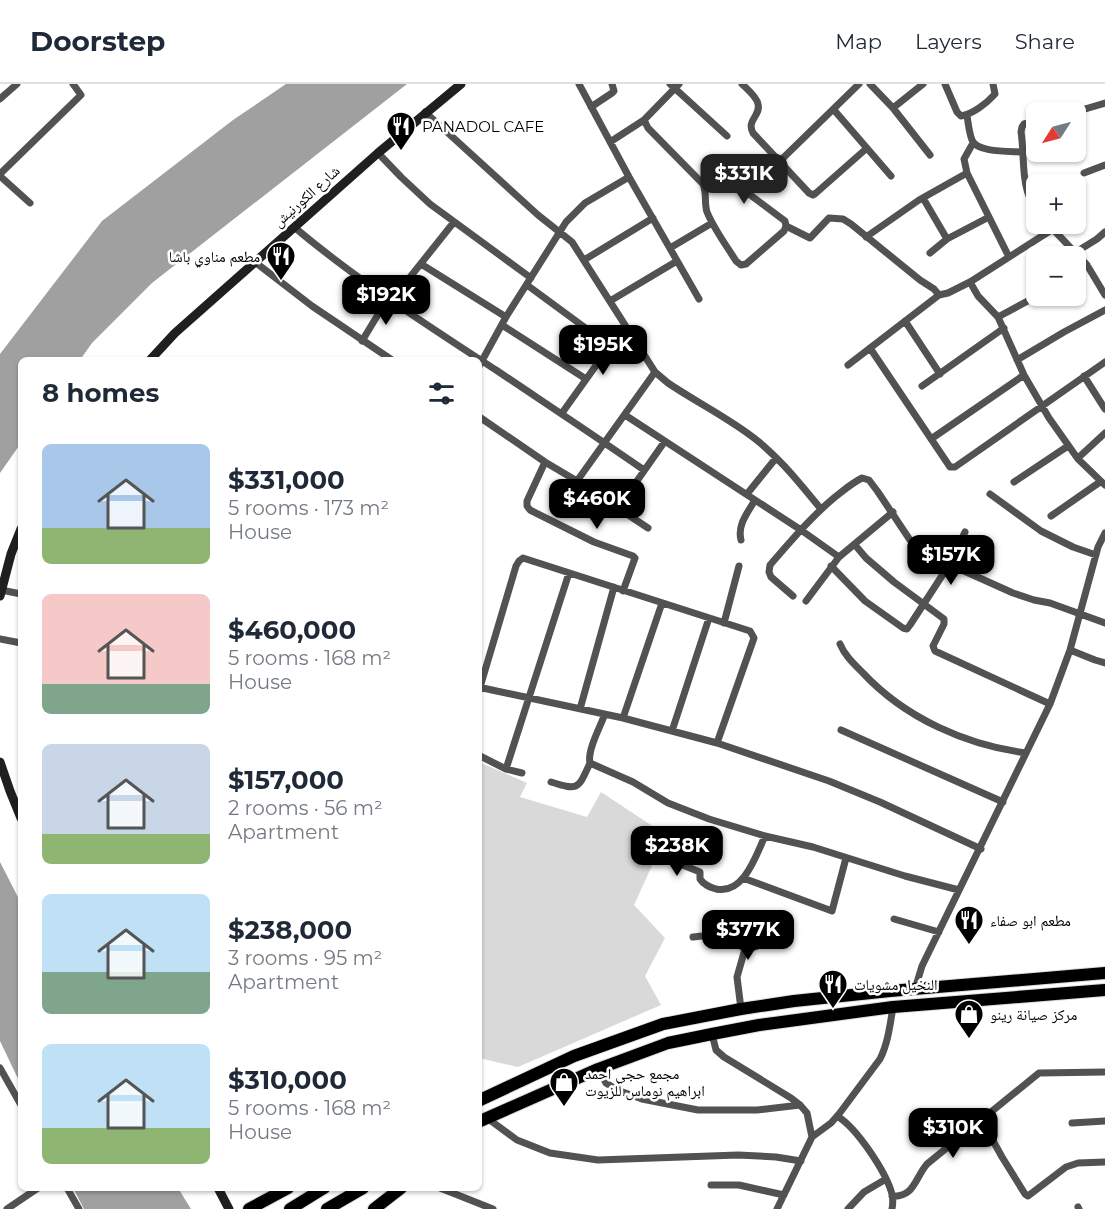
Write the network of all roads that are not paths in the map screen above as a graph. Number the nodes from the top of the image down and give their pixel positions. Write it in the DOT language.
graph roads {
  1 [pos="73,84"];
  2 [pos="461,84"];
  3 [pos="579,84"];
  4 [pos="612,84"];
  5 [pos="859,84"];
  6 [pos="870,84"];
  7 [pos="923,84"];
  8 [pos="945,84"];
  9 [pos="993,84"];
  10 [pos="14,85"];
  11 [pos="745,85"];
  12 [pos="674,86"];
  13 [pos="0,99"];
  14 [pos="1105,103"];
  15 [pos="591,107"];
  16 [pos="893,108"];
  17 [pos="1086,109"];
  18 [pos="834,110"];
  19 [pos="425,112"];
  20 [pos="967,115"];
  21 [pos="644,120"];
  22 [pos="1026,124"];
  23 [pos="727,136"];
  24 [pos="610,142"];
  25 [pos="973,143"];
  26 [pos="867,148"];
  27 [pos="1023,152"];
  28 [pos="378,153"];
  29 [pos="930,155"];
  30 [pos="780,161"];
  31 [pos="1105,165"];
  32 [pos="967,172"];
  33 [pos="1084,173"];
  34 [pos="0,175"];
  35 [pos="891,176"];
  36 [pos="628,177"];
  37 [pos="704,184"];
  38 [pos="1026,184"];
  39 [pos="922,198"];
  40 [pos="30,203"];
  41 [pos="989,217"];
  42 [pos="653,218"];
  43 [pos="454,222"];
  44 [pos="712,223"];
  45 [pos="786,226"];
  46 [pos="294,227"];
  47 [pos="560,232"];
  48 [pos="1105,232"];
  49 [pos="1040,234"];
  50 [pos="1059,234"];
  51 [pos="866,237"];
  52 [pos="947,239"];
  53 [pos="1070,246"];
  54 [pos="1086,246"];
  55 [pos="670,248"];
  56 [pos="930,252"];
  57 [pos="1009,257"];
  58 [pos="584,260"];
  59 [pos="677,261"];
  60 [pos="255,262"];
  61 [pos="421,264"];
  62 [pos="1087,265"];
  63 [pos="529,281"];
  64 [pos="970,282"];
  65 [pos="1102,283"];
  66 [pos="939,295"];
  67 [pos="1105,295"];
  68 [pos="390,299"];
  69 [pos="699,299"];
  70 [pos="610,301"];
  71 [pos="1026,302"];
  72 [pos="1105,310"];
  73 [pos="999,317"];
  74 [pos="504,321"];
  75 [pos="905,321"];
  76 [pos="625,325"];
  77 [pos="1004,328"];
  78 [pos="362,341"];
  79 [pos="610,346"];
  80 [pos="870,348"];
  81 [pos="153,357"];
  82 [pos="387,357"];
  83 [pos="469,357"];
  84 [pos="1017,360"];
  85 [pos="482,361"];
  86 [pos="1105,362"];
  87 [pos="848,365"];
  88 [pos="482,366"];
  89 [pos="655,372"];
  90 [pos="940,374"];
  91 [pos="1024,375"];
  92 [pos="1084,376"];
  93 [pos="586,379"];
  94 [pos="922,386"];
  95 [pos="1042,406"];
  96 [pos="1105,409"];
  97 [pos="562,413"];
  98 [pos="625,415"];
  99 [pos="482,419"];
  100 [pos="1105,434"];
  101 [pos="931,439"];
  102 [pos="665,441"];
  103 [pos="604,443"];
  104 [pos="1068,446"];
  105 [pos="776,458"];
  106 [pos="1078,458"];
  107 [pos="545,462"];
  108 [pos="644,470"];
  109 [pos="577,481"];
  110 [pos="1014,482"];
  111 [pos="1103,484"];
  112 [pos="747,494"];
  113 [pos="990,494"];
  114 [pos="755,500"];
  115 [pos="618,508"];
  116 [pos="821,509"];
  117 [pos="893,512"];
  118 [pos="1051,516"];
  119 [pos="648,528"];
  120 [pos="801,530"];
  121 [pos="964,532"];
  122 [pos="1105,533"];
  123 [pos="18,537"];
  124 [pos="741,540"];
  125 [pos="855,545"];
  126 [pos="1096,555"];
  127 [pos="839,557"];
  128 [pos="949,565"];
  129 [pos="739,566"];
  130 [pos="831,566"];
  131 [pos="569,573"];
  132 [pos="614,587"];
  133 [pos="623,591"];
  134 [pos="0,593"];
  135 [pos="18,594"];
  136 [pos="793,596"];
  137 [pos="806,601"];
  138 [pos="662,603"];
  139 [pos="924,604"];
  140 [pos="1080,614"];
  141 [pos="709,618"];
  142 [pos="724,623"];
  143 [pos="1105,623"];
  144 [pos="0,639"];
  145 [pos="18,642"];
  146 [pos="840,644"];
  147 [pos="1070,650"];
  148 [pos="1105,663"];
  149 [pos="482,680"];
  150 [pos="482,690"];
  151 [pos="528,698"];
  152 [pos="1050,704"];
  153 [pos="580,709"];
  154 [pos="605,714"];
  155 [pos="623,718"];
  156 [pos="841,730"];
  157 [pos="672,731"];
  158 [pos="717,743"];
  159 [pos="1026,753"];
  160 [pos="482,757"];
  161 [pos="0,762"];
  162 [pos="590,763"];
  163 [pos="506,769"];
  164 [pos="522,773"];
  165 [pos="551,782"];
  166 [pos="1003,802"];
  167 [pos="18,811"];
  168 [pos="765,836"];
  169 [pos="981,849"];
  170 [pos="661,854"];
  171 [pos="846,858"];
  172 [pos="743,878"];
  173 [pos="959,890"];
  174 [pos="894,919"];
  175 [pos="774,925"];
  176 [pos="939,932"];
  177 [pos="693,937"];
  178 [pos="745,949"];
  179 [pos="1105,974"];
  180 [pos="915,989"];
  181 [pos="1105,991"];
  182 [pos="893,1007"];
  183 [pos="741,1009"];
  184 [pos="708,1015"];
  185 [pos="663,1024"];
  186 [pos="712,1034"];
  187 [pos="668,1043"];
  188 [pos="0,1068"];
  189 [pos="598,1069"];
  190 [pos="1105,1072"];
  191 [pos="482,1099"];
  192 [pos="18,1100"];
  193 [pos="800,1105"];
  194 [pos="837,1116"];
  195 [pos="981,1119"];
  196 [pos="482,1121"];
  197 [pos="1105,1121"];
  198 [pos="482,1122"];
  199 [pos="1072,1123"];
  200 [pos="812,1137"];
  201 [pos="801,1161"];
  202 [pos="1105,1162"];
  203 [pos="886,1179"];
  204 [pos="711,1185"];
  205 [pos="34,1191"];
  206 [pos="69,1191"];
  207 [pos="220,1191"];
  208 [pos="282,1191"];
  209 [pos="319,1191"];
  210 [pos="358,1191"];
  211 [pos="397,1191"];
  212 [pos="448,1191"];
  213 [pos="784,1195"];
  214 [pos="892,1196"];
  215 [pos="7,1209"];
  216 [pos="79,1209"];
  217 [pos="230,1209"];
  218 [pos="249,1209"];
  219 [pos="290,1209"];
  220 [pos="327,1209"];
  221 [pos="374,1209"];
  222 [pos="493,1209"];
  223 [pos="777,1209"];
  224 [pos="848,1209"];
  225 [pos="892,1209"];
  1 -- 34 [label="street"];
  2 -- 19 [label="street, شارع الكورنيش"];
  3 -- 15 [label="street"];
  4 -- 15 [label="street"];
  5 -- 18 [label="street"];
  6 -- 16 [label="street"];
  7 -- 16 [label="street"];
  8 -- 20 [label="street"];
  9 -- 20 [label="street"];
  10 -- 13 [label="street"];
  11 -- 30 [label="street"];
  12 -- 21 [label="street"];
  12 -- 23 [label="street"];
  14 -- 17 [label="street"];
  15 -- 24 [label="street"];
  16 -- 29 [label="street"];
  18 -- 26 [label="street"];
  18 -- 30 [label="street"];
  19 -- 28 [label="street, شارع الكورنيش"];
  19 -- 47 [label="street"];
  20 -- 25 [label="street"];
  21 -- 24 [label="street"];
  21 -- 37 [label="street"];
  22 -- 27 [label="street"];
  24 -- 36 [label="street"];
  25 -- 27 [label="street"];
  25 -- 32 [label="street"];
  26 -- 30 [label="street"];
  26 -- 35 [label="street"];
  27 -- 38 [label="street"];
  28 -- 43 [label="street"];
  28 -- 46 [label="street, شارع الكورنيش"];
  31 -- 33 [label="street"];
  32 -- 39 [label="street"];
  32 -- 41 [label="street"];
  34 -- 40 [label="street"];
  36 -- 42 [label="street"];
  36 -- 47 [label="street"];
  37 -- 44 [label="street"];
  37 -- 45 [label="street"];
  39 -- 51 [label="street"];
  39 -- 52 [label="street"];
  41 -- 52 [label="street"];
  41 -- 57 [label="street"];
  42 -- 55 [label="street"];
  42 -- 58 [label="street"];
  43 -- 61 [label="street"];
  43 -- 63 [label="street"];
  44 -- 45 [label="street"];
  44 -- 55 [label="street"];
  45 -- 51 [label="street"];
  46 -- 60 [label="street, شارع الكورنيش"];
  46 -- 68 [label="street"];
  47 -- 58 [label="street"];
  47 -- 63 [label="street"];
  48 -- 54 [label="street"];
  49 -- 57 [label="street"];
  50 -- 53 [label="street"];
  51 -- 66 [label="street"];
  52 -- 56 [label="street"];
  55 -- 59 [label="street"];
  57 -- 64 [label="street"];
  58 -- 70 [label="street"];
  59 -- 69 [label="street"];
  59 -- 70 [label="street"];
  60 -- 78 [label="street"];
  60 -- 81 [label="street, شارع الكورنيش"];
  61 -- 68 [label="street"];
  61 -- 74 [label="street"];
  62 -- 65 [label="street"];
  63 -- 74 [label="street"];
  63 -- 79 [label="street"];
  64 -- 66 [label="street"];
  64 -- 73 [label="street"];
  65 -- 67 [label="street"];
  66 -- 75 [label="street"];
  68 -- 78 [label="street"];
  68 -- 83 [label="street"];
  70 -- 76 [label="street"];
  71 -- 73 [label="street"];
  72 -- 84 [label="street"];
  73 -- 77 [label="street"];
  74 -- 85 [label="street"];
  74 -- 93 [label="street"];
  75 -- 80 [label="street"];
  75 -- 90 [label="street"];
  76 -- 79 [label="street"];
  76 -- 89 [label="street"];
  77 -- 84 [label="street"];
  77 -- 90 [label="street"];
  78 -- 82 [label="street"];
  79 -- 93 [label="street"];
  80 -- 87 [label="street"];
  80 -- 101 [label="street"];
  84 -- 91 [label="street"];
  86 -- 92 [label="street"];
  88 -- 97 [label="street"];
  89 -- 98 [label="street"];
  89 -- 105 [label="street"];
  90 -- 94 [label="street"];
  91 -- 95 [label="street"];
  91 -- 101 [label="street"];
  92 -- 95 [label="street"];
  92 -- 96 [label="street"];
  93 -- 97 [label="street"];
  95 -- 101 [label="street"];
  95 -- 104 [label="street"];
  97 -- 103 [label="street"];
  98 -- 102 [label="street"];
  98 -- 103 [label="street"];
  99 -- 107 [label="street"];
  100 -- 106 [label="street"];
  102 -- 108 [label="street"];
  102 -- 112 [label="street"];
  103 -- 108 [label="street"];
  103 -- 109 [label="street"];
  104 -- 106 [label="street"];
  104 -- 110 [label="street"];
  105 -- 112 [label="street"];
  105 -- 116 [label="street"];
  106 -- 111 [label="street"];
  107 -- 109 [label="street"];
  107 -- 133 [label="street"];
  108 -- 115 [label="street"];
  109 -- 115 [label="street"];
  111 -- 118 [label="street"];
  112 -- 114 [label="street"];
  113 -- 126 [label="street"];
  114 -- 120 [label="street"];
  114 -- 124 [label="street"];
  115 -- 119 [label="street"];
  116 -- 117 [label="street"];
  116 -- 120 [label="street"];
  117 -- 125 [label="street"];
  117 -- 128 [label="street"];
  120 -- 127 [label="street"];
  120 -- 136 [label="street"];
  121 -- 128 [label="street"];
  122 -- 126 [label="street"];
  123 -- 134 [label="street"];
  125 -- 127 [label="street"];
  125 -- 139 [label="street"];
  126 -- 140 [label="street"];
  127 -- 130 [label="street"];
  128 -- 139 [label="street"];
  128 -- 140 [label="street"];
  129 -- 142 [label="street"];
  130 -- 137 [label="street"];
  130 -- 139 [label="street"];
  131 -- 132 [label="street"];
  131 -- 149 [label="street"];
  131 -- 151 [label="street"];
  132 -- 133 [label="street"];
  132 -- 153 [label="street"];
  133 -- 138 [label="street"];
  134 -- 135 [label="street"];
  138 -- 141 [label="street"];
  138 -- 155 [label="street"];
  139 -- 152 [label="street"];
  140 -- 143 [label="street"];
  140 -- 147 [label="street"];
  141 -- 142 [label="street"];
  141 -- 157 [label="street"];
  142 -- 158 [label="street"];
  144 -- 145 [label="street"];
  146 -- 159 [label="street"];
  147 -- 148 [label="street"];
  147 -- 152 [label="street"];
  150 -- 151 [label="street"];
  151 -- 153 [label="street"];
  151 -- 163 [label="street"];
  152 -- 159 [label="street"];
  153 -- 154 [label="street"];
  154 -- 155 [label="street"];
  154 -- 162 [label="street"];
  155 -- 157 [label="street"];
  156 -- 166 [label="street"];
  157 -- 158 [label="street"];
  158 -- 169 [label="street"];
  159 -- 166 [label="street"];
  160 -- 163 [label="street"];
  161 -- 167 [label="street"];
  162 -- 165 [label="street"];
  162 -- 168 [label="street"];
  163 -- 164 [label="street"];
  166 -- 169 [label="street"];
  168 -- 171 [label="street"];
  168 -- 172 [label="street"];
  169 -- 173 [label="street"];
  170 -- 172 [label="street"];
  171 -- 172 [label="street"];
  171 -- 173 [label="street"];
  173 -- 176 [label="street"];
  174 -- 176 [label="street"];
  175 -- 178 [label="street"];
  176 -- 180 [label="street"];
  177 -- 178 [label="street"];
  178 -- 183 [label="street"];
  179 -- 180 [label="highway"];
  180 -- 183 [label="highway"];
  181 -- 182 [label="highway"];
  182 -- 186 [label="highway"];
  182 -- 194 [label="street"];
  183 -- 184 [label="highway"];
  184 -- 185 [label="highway"];
  184 -- 186 [label="highway"];
  185 -- 187 [label="highway"];
  185 -- 191 [label="highway"];
  186 -- 187 [label="highway"];
  186 -- 193 [label="street"];
  187 -- 189 [label="highway"];
  188 -- 192 [label="street"];
  189 -- 193 [label="street"];
  189 -- 196 [label="highway"];
  190 -- 195 [label="street"];
  193 -- 200 [label="street"];
  194 -- 200 [label="street"];
  194 -- 203 [label="street"];
  195 -- 202 [label="street"];
  195 -- 214 [label="street"];
  197 -- 199 [label="street"];
  198 -- 201 [label="street"];
  200 -- 201 [label="street"];
  201 -- 213 [label="street"];
  203 -- 214 [label="street"];
  203 -- 224 [label="street"];
  204 -- 213 [label="street"];
  205 -- 215 [label="street"];
  206 -- 216 [label="street"];
  207 -- 217 [label="street"];
  208 -- 218 [label="highway"];
  209 -- 219 [label="highway"];
  210 -- 220 [label="highway"];
  211 -- 221 [label="highway"];
  212 -- 222 [label="street"];
  213 -- 223 [label="street"];
  214 -- 225 [label="street"];
}
